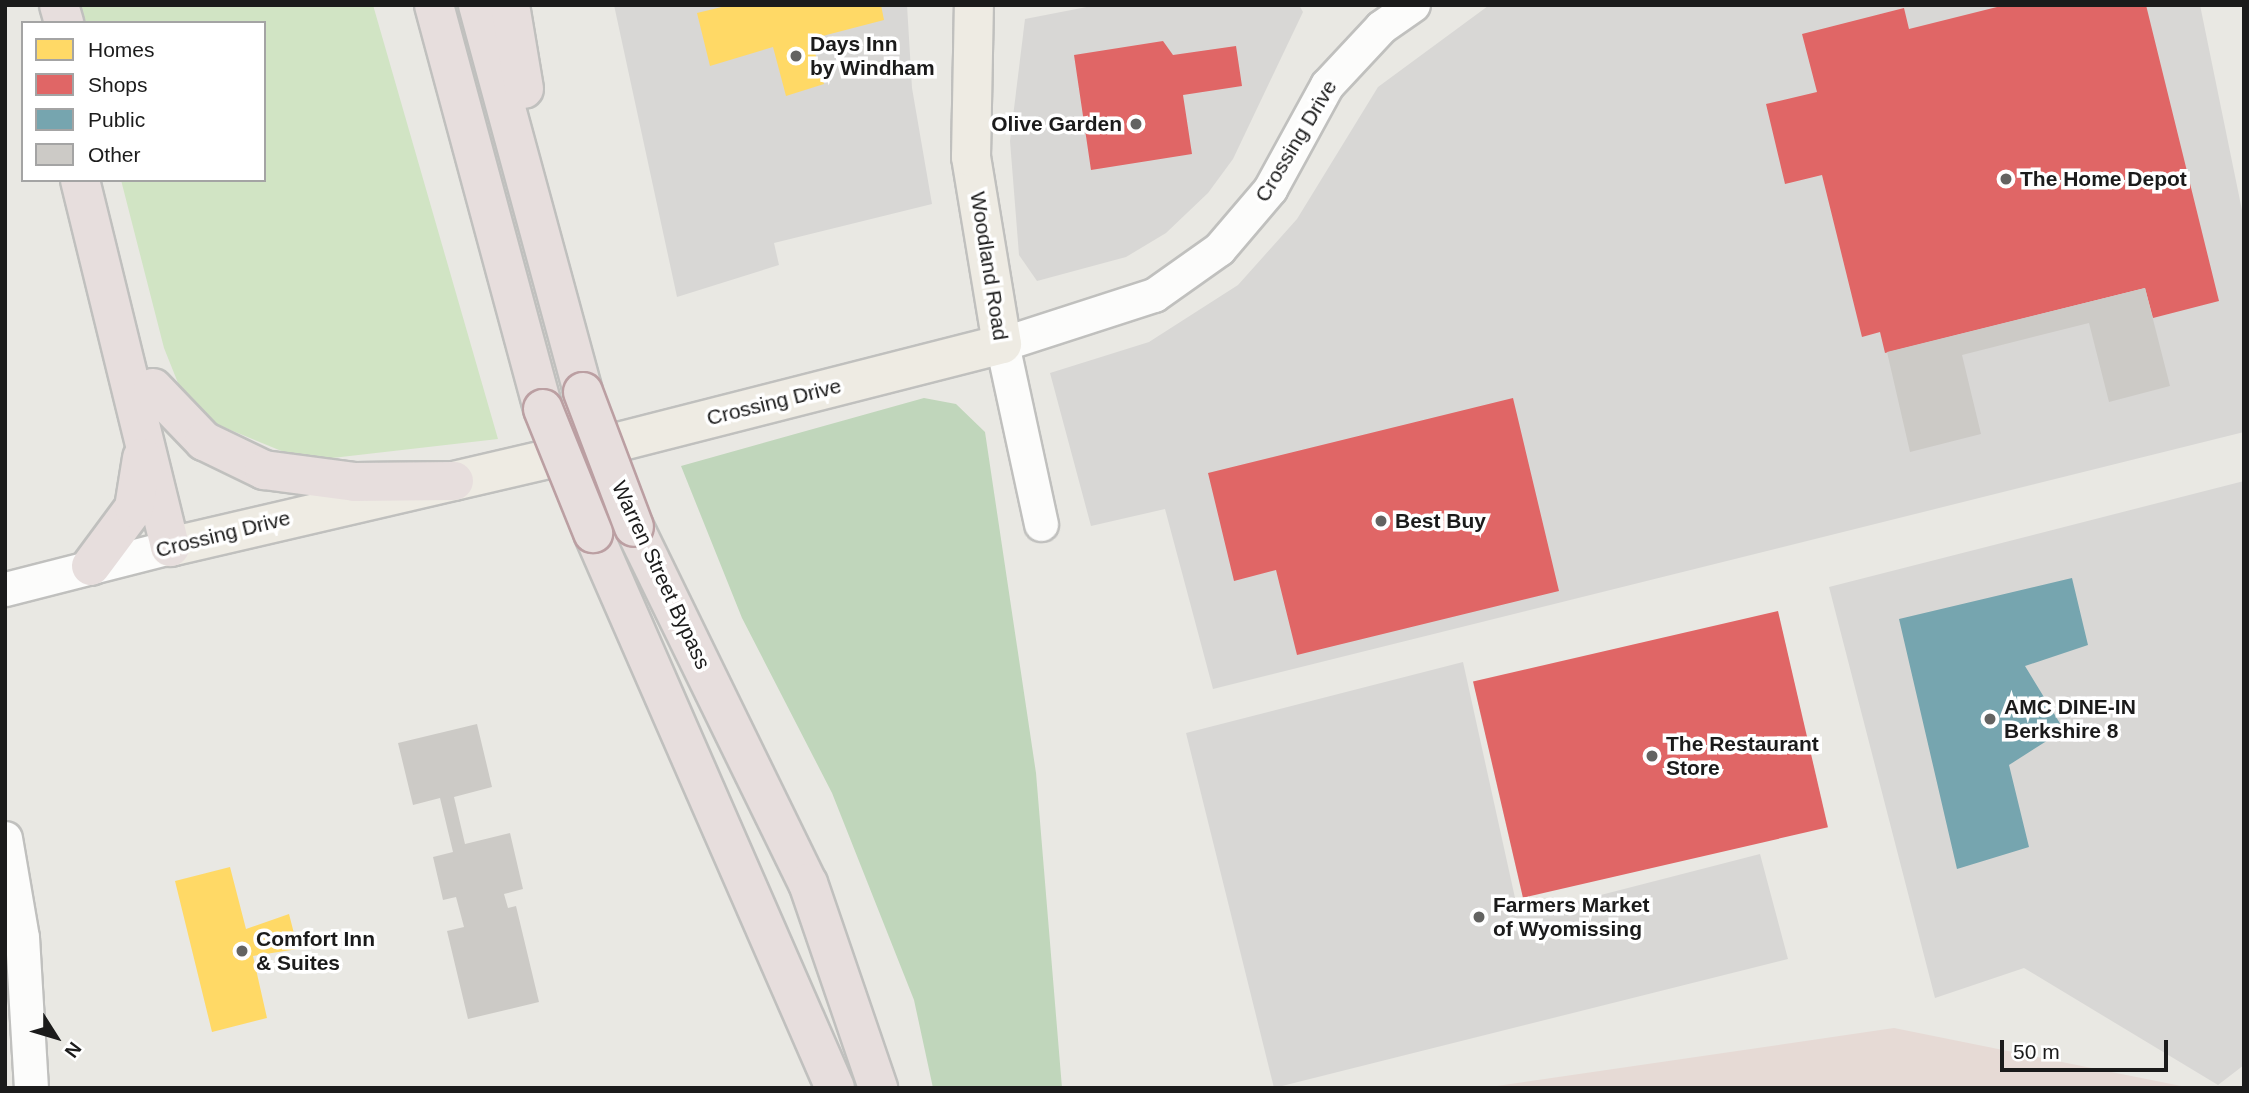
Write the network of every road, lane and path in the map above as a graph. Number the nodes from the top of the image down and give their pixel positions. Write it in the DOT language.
graph roads {
  1 [pos="411,5"];
  2 [pos="434,5"];
  3 [pos="478,5"];
  4 [pos="510,5"];
  5 [pos="974,5"];
  6 [pos="1413,5"];
  7 [pos="81,182"];
  8 [pos="102,182"];
  9 [pos="568,336"];
  10 [pos="1002,344"];
  11 [pos="533,372"];
  12 [pos="145,403"];
  13 [pos="454,481"];
  14 [pos="1041,524"];
  15 [pos="180,544"];
  16 [pos="91,566"];
  17 [pos="5,589"];
  18 [pos="5,838"];
  19 [pos="748,881"];
  20 [pos="31,1088"];
  21 [pos="811,1088"];
  22 [pos="835,1088"];
  23 [pos="878,1088"];
  1 -- 11 [label="highway"];
  2 -- 11 [label="highway, Warren Street Bypass"];
  3 -- 9 [label="highway, Warren Street Bypass"];
  4 -- 9 [label="highway"];
  5 -- 10 [label="main road, Woodland Road"];
  6 -- 10 [label="street, Crossing Drive"];
  7 -- 12 [label="highway"];
  8 -- 12 [label="highway"];
  9 -- 23 [label="highway, Warren Street Bypass, bridge"];
  10 -- 13 [label="main road, Crossing Drive"];
  10 -- 14 [label="street, Woodland Road"];
  11 -- 19 [label="highway, Warren Street Bypass, bridge"];
  12 -- 13 [label="highway"];
  12 -- 15 [label="highway"];
  12 -- 16 [label="highway"];
  13 -- 15 [label="main road, Crossing Drive"];
  15 -- 16 [label="street, Crossing Drive"];
  16 -- 17 [label="street, Crossing Drive"];
  18 -- 20 [label="street"];
  19 -- 21 [label="highway"];
  19 -- 22 [label="highway, Warren Street Bypass"];
}
